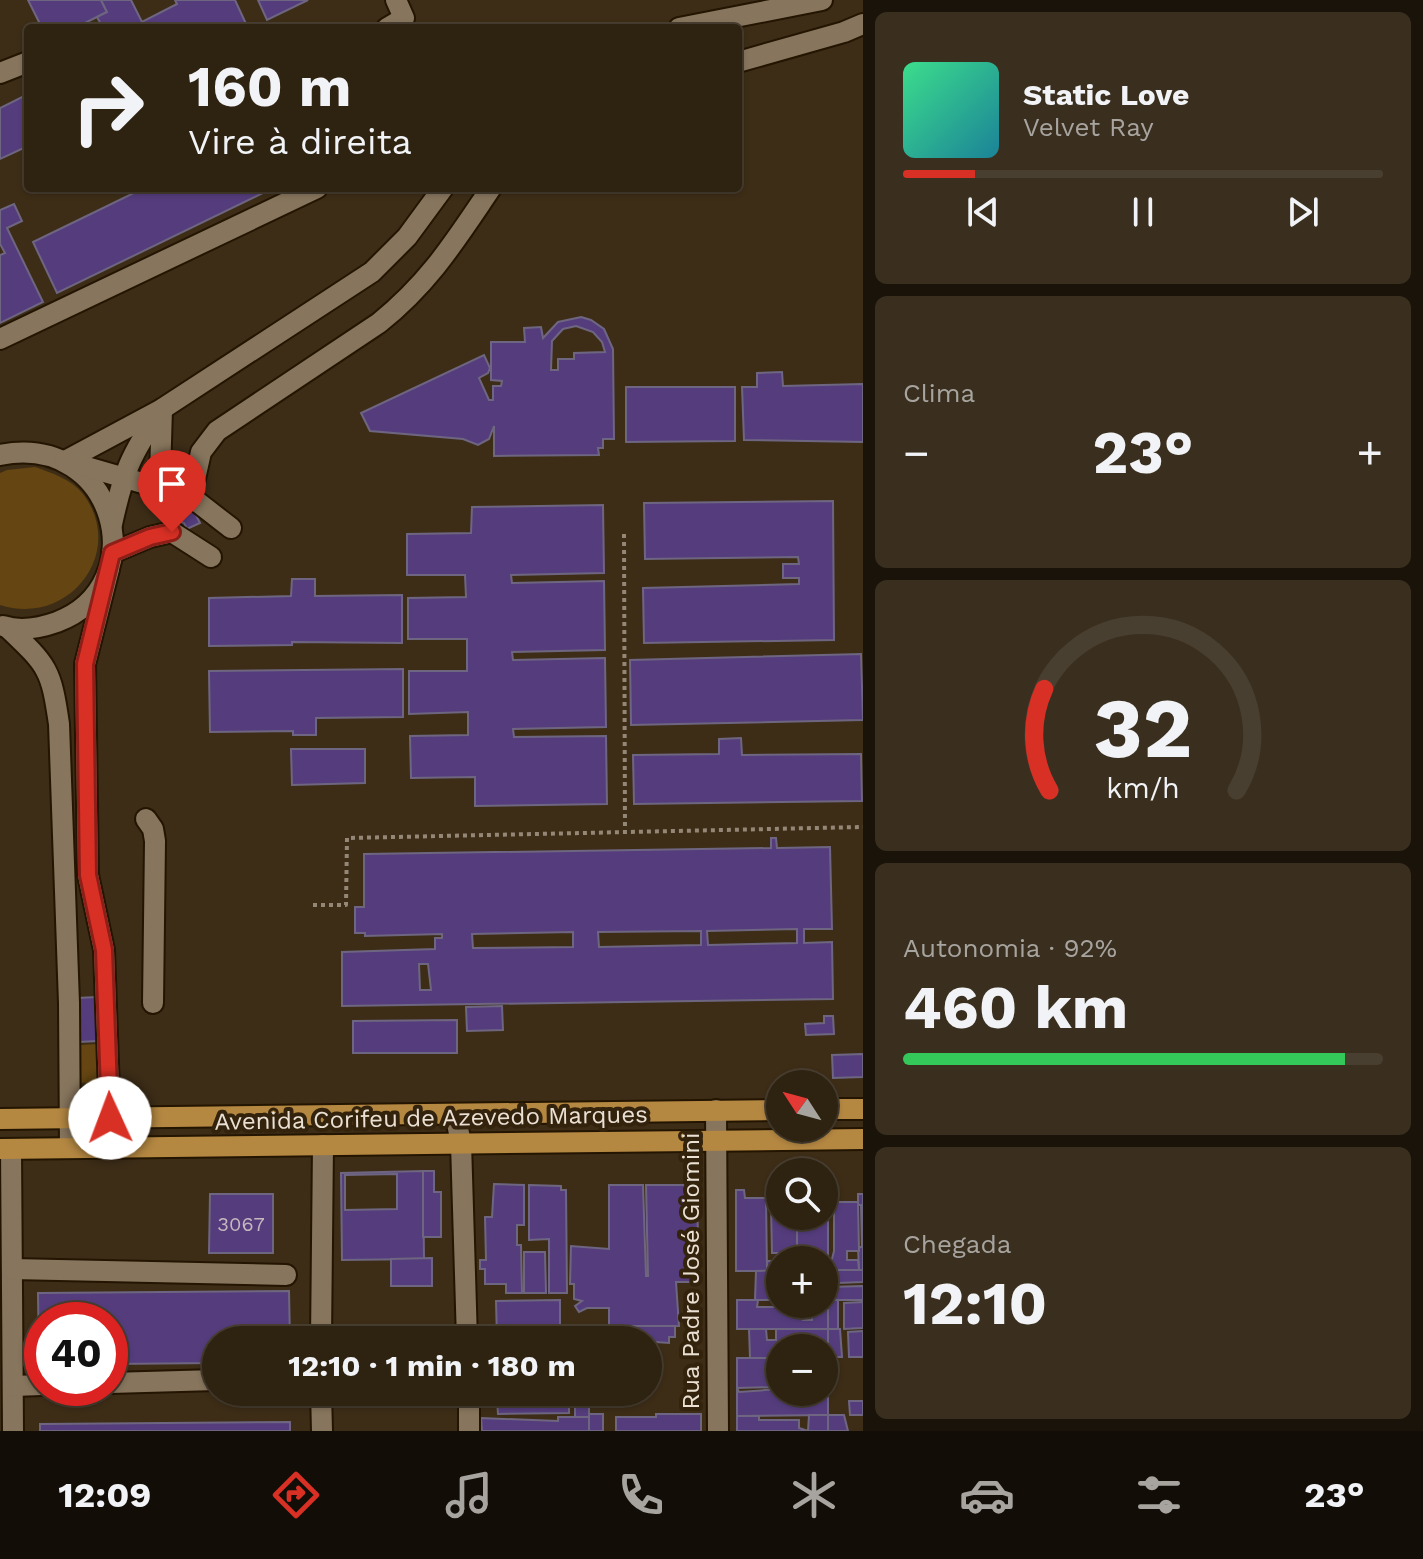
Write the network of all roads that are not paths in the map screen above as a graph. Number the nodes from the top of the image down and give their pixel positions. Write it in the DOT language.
graph roads {
  1 [pos="396,0"];
  2 [pos="822,0"];
  3 [pos="394,24"];
  4 [pos="699,24"];
  5 [pos="863,24"];
  6 [pos="742,61"];
  7 [pos="24,64"];
  8 [pos="0,73"];
  9 [pos="309,192"];
  10 [pos="440,192"];
  11 [pos="488,192"];
  12 [pos="0,339"];
  13 [pos="162,409"];
  14 [pos="0,455"];
  15 [pos="65,461"];
  16 [pos="122,476"];
  17 [pos="163,489"];
  18 [pos="191,497"];
  19 [pos="112,525"];
  20 [pos="231,528"];
  21 [pos="211,557"];
  22 [pos="110,561"];
  23 [pos="4,626"];
  24 [pos="153,862"];
  25 [pos="153,1003"];
  26 [pos="838,1109"];
  27 [pos="863,1109"];
  28 [pos="716,1110"];
  29 [pos="766,1110"];
  30 [pos="455,1114"];
  31 [pos="69,1118"];
  32 [pos="110,1118"];
  33 [pos="0,1119"];
  34 [pos="863,1139"];
  35 [pos="717,1140"];
  36 [pos="461,1143"];
  37 [pos="323,1145"];
  38 [pos="70,1148"];
  39 [pos="111,1148"];
  40 [pos="6,1149"];
  41 [pos="12,1269"];
  42 [pos="286,1275"];
  43 [pos="321,1326"];
  44 [pos="467,1326"];
  45 [pos="202,1380"];
  46 [pos="128,1382"];
  47 [pos="13,1386"];
  48 [pos="24,1386"];
  49 [pos="321,1406"];
  50 [pos="469,1406"];
  51 [pos="13,1431"];
  52 [pos="322,1431"];
  53 [pos="469,1431"];
  54 [pos="718,1431"];
  1 -- 3 [label="street"];
  2 -- 4 [label="street"];
  5 -- 6 [label="street"];
  7 -- 8 [label="street"];
  9 -- 12 [label="street"];
  10 -- 13 [label="street"];
  11 -- 18 [label="street"];
  13 -- 15 [label="street"];
  13 -- 16 [label="street"];
  13 -- 17 [label="street"];
  14 -- 15 [label="street"];
  15 -- 16 [label="street"];
  15 -- 19 [label="street"];
  16 -- 17 [label="street"];
  16 -- 19 [label="street"];
  17 -- 18 [label="street"];
  18 -- 20 [label="street"];
  19 -- 22 [label="street"];
  21 -- 22 [label="street"];
  22 -- 23 [label="street"];
  22 -- 32 [label="street"];
  23 -- 31 [label="street"];
  24 -- 25 [label="street"];
  26 -- 27 [label="main road"];
  28 -- 29 [label="main road, Avenida Corifeu de Azevedo Marques"];
  28 -- 30 [label="main road, Avenida Corifeu de Azevedo Marques"];
  28 -- 35 [label="street, Rua Padre José Giomini"];
  30 -- 32 [label="main road, Avenida Corifeu de Azevedo Marques"];
  30 -- 36 [label="street"];
  31 -- 32 [label="main road, Avenida Corifeu de Azevedo Marques"];
  31 -- 33 [label="main road, Avenida Corifeu de Azevedo Marques"];
  31 -- 38 [label="street"];
  32 -- 39 [label="street"];
  34 -- 35 [label="main road, Avenida Corifeu de Azevedo Marques"];
  35 -- 36 [label="main road, Avenida Corifeu de Azevedo Marques"];
  35 -- 54 [label="street, Rua Padre José Giomini"];
  36 -- 37 [label="main road, Avenida Corifeu de Azevedo Marques"];
  36 -- 44 [label="street"];
  37 -- 39 [label="main road, Avenida Corifeu de Azevedo Marques"];
  37 -- 43 [label="street"];
  38 -- 39 [label="main road, Avenida Corifeu de Azevedo Marques"];
  38 -- 40 [label="main road, Avenida Corifeu de Azevedo Marques"];
  40 -- 41 [label="street"];
  41 -- 42 [label="street"];
  41 -- 47 [label="street"];
  45 -- 46 [label="street"];
  47 -- 48 [label="street"];
  47 -- 51 [label="street"];
  49 -- 52 [label="street"];
  50 -- 53 [label="street"];
}
